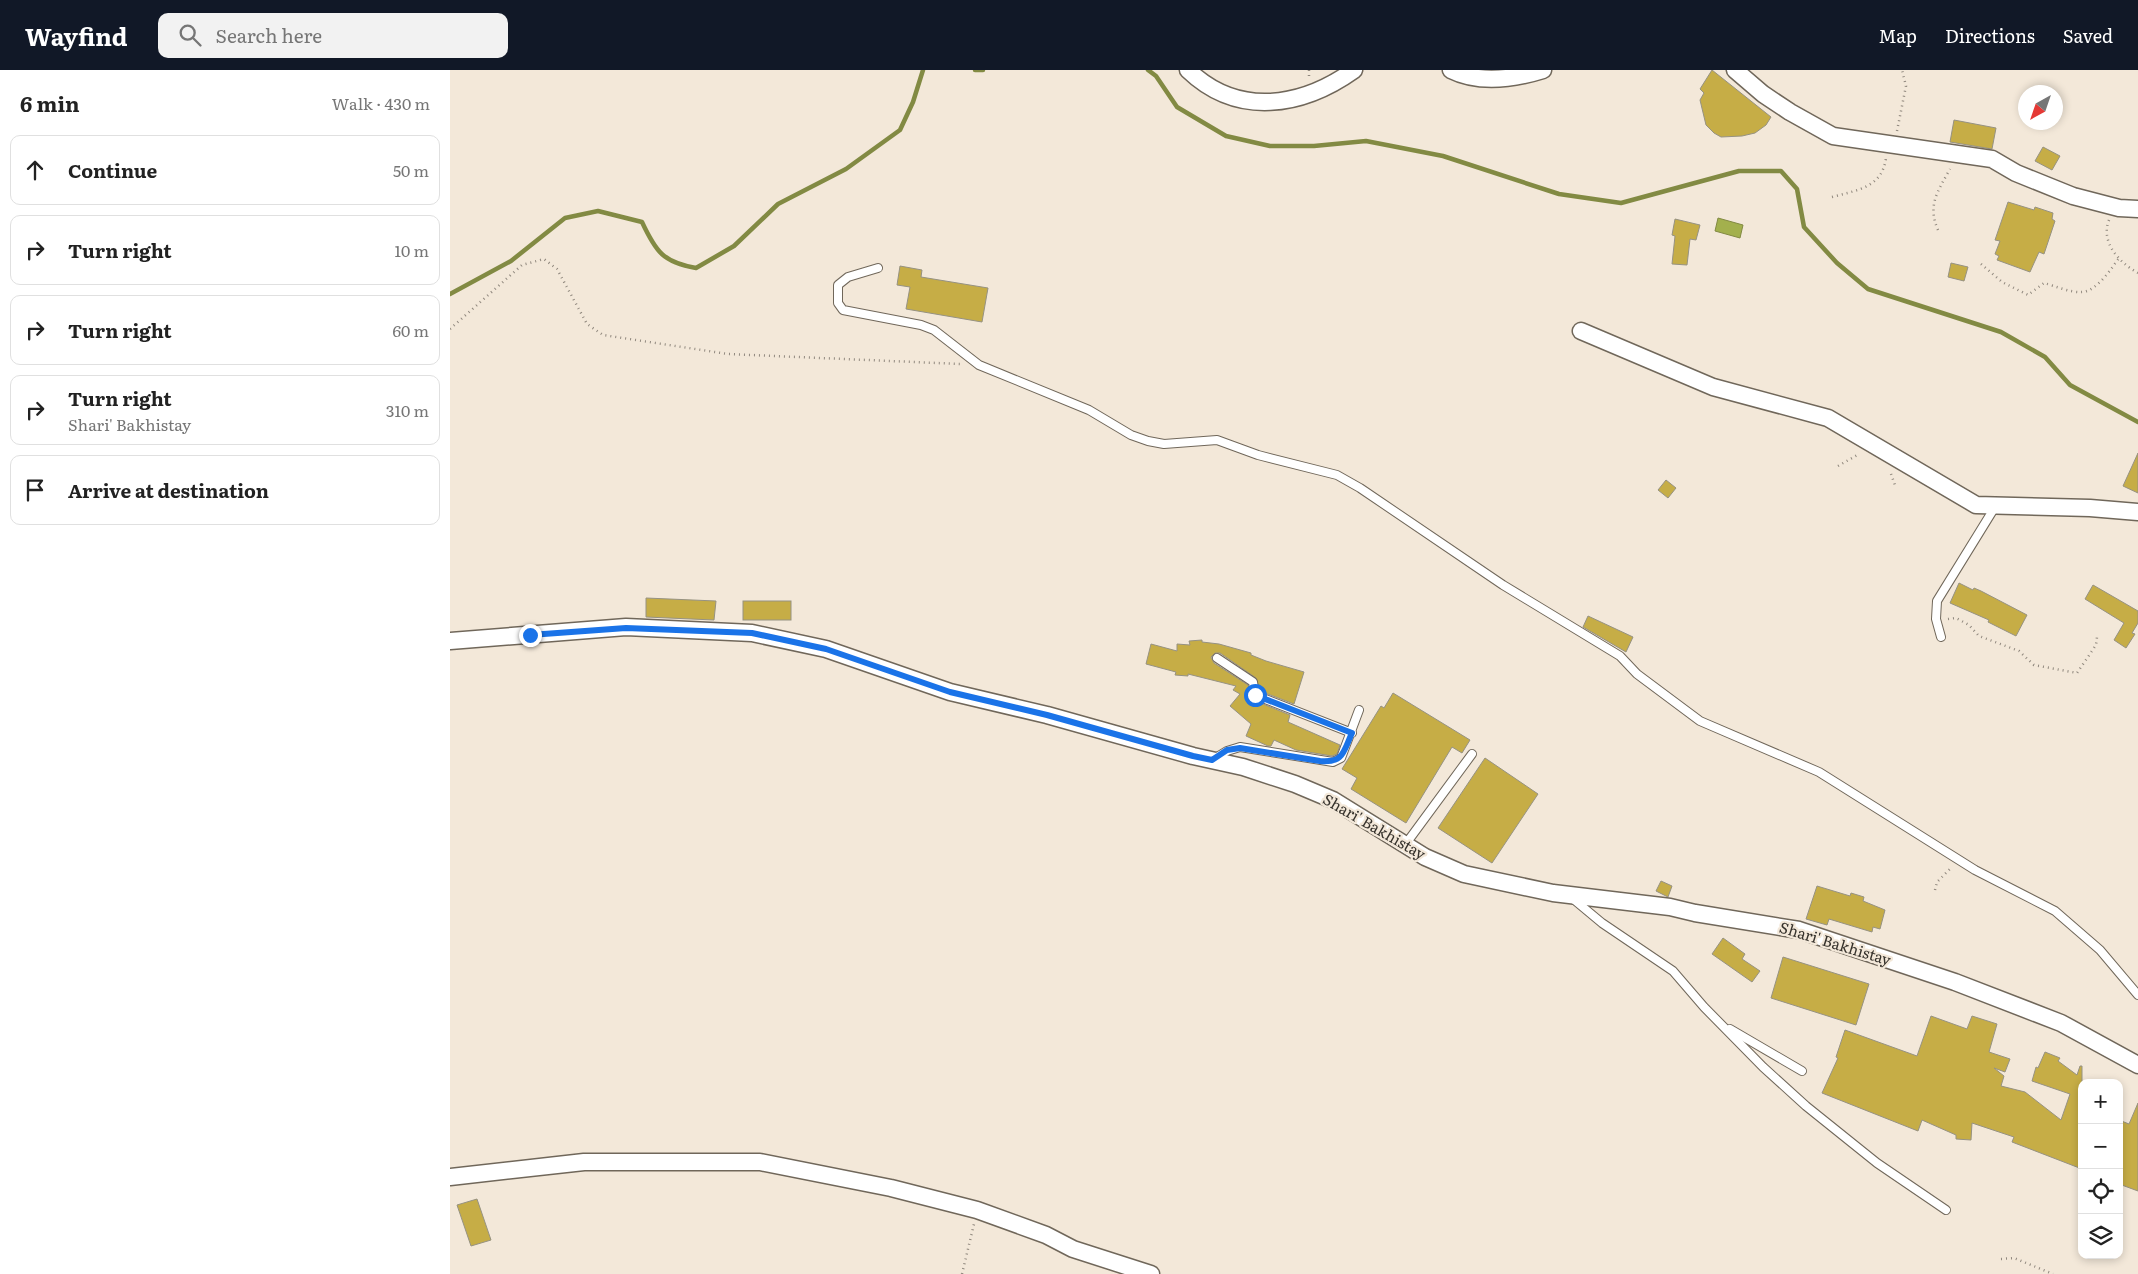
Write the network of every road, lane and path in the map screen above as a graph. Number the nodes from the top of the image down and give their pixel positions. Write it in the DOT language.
graph roads {
  1 [pos="1188,70"];
  2 [pos="1354,70"];
  3 [pos="1450,70"];
  4 [pos="1543,70"];
  5 [pos="1735,70"];
  6 [pos="1902,70"];
  7 [pos="1892,144"];
  8 [pos="1958,155"];
  9 [pos="1832,198"];
  10 [pos="2119,208"];
  11 [pos="2138,209"];
  12 [pos="1938,230"];
  13 [pos="2118,258"];
  14 [pos="1981,264"];
  15 [pos="878,268"];
  16 [pos="2138,274"];
  17 [pos="450,329"];
  18 [pos="1581,331"];
  19 [pos="979,365"];
  20 [pos="1875,444"];
  21 [pos="1838,466"];
  22 [pos="1996,505"];
  23 [pos="2138,512"];
  24 [pos="1936,620"];
  25 [pos="1941,637"];
  26 [pos="2097,637"];
  27 [pos="450,641"];
  28 [pos="1217,658"];
  29 [pos="1359,710"];
  30 [pos="1352,733"];
  31 [pos="1472,754"];
  32 [pos="1212,760"];
  33 [pos="1405,845"];
  34 [pos="1960,860"];
  35 [pos="1935,890"];
  36 [pos="1569,895"];
  37 [pos="2138,995"];
  38 [pos="1720,1023"];
  39 [pos="2138,1065"];
  40 [pos="1802,1071"];
  41 [pos="450,1177"];
  42 [pos="977,1210"];
  43 [pos="1946,1210"];
  44 [pos="2002,1259"];
  45 [pos="962,1274"];
  46 [pos="1151,1274"];
  47 [pos="2053,1274"];
  1 -- 2 [label="street"];
  3 -- 4 [label="street"];
  5 -- 7 [label="street"];
  6 -- 7 [label="path"];
  7 -- 8 [label="street"];
  7 -- 9 [label="path"];
  8 -- 10 [label="street"];
  8 -- 12 [label="path"];
  10 -- 11 [label="street"];
  10 -- 13 [label="path"];
  13 -- 14 [label="path"];
  13 -- 16 [label="path"];
  15 -- 19 [label="lane"];
  17 -- 19 [label="path"];
  18 -- 20 [label="street"];
  19 -- 34 [label="lane"];
  20 -- 21 [label="path"];
  20 -- 22 [label="street"];
  22 -- 23 [label="street"];
  22 -- 24 [label="lane"];
  24 -- 25 [label="lane"];
  24 -- 26 [label="path"];
  27 -- 32 [label="street, Shari' Bakhistay"];
  28 -- 30 [label="lane"];
  29 -- 30 [label="lane"];
  30 -- 32 [label="lane"];
  31 -- 33 [label="lane"];
  32 -- 33 [label="street, Shari' Bakhistay"];
  33 -- 36 [label="street, Shari' Bakhistay"];
  34 -- 35 [label="path"];
  34 -- 37 [label="lane"];
  36 -- 38 [label="lane"];
  36 -- 39 [label="street, Shari' Bakhistay"];
  38 -- 40 [label="lane"];
  38 -- 43 [label="lane"];
  41 -- 42 [label="street"];
  42 -- 45 [label="path"];
  42 -- 46 [label="street"];
  44 -- 47 [label="path"];
}
